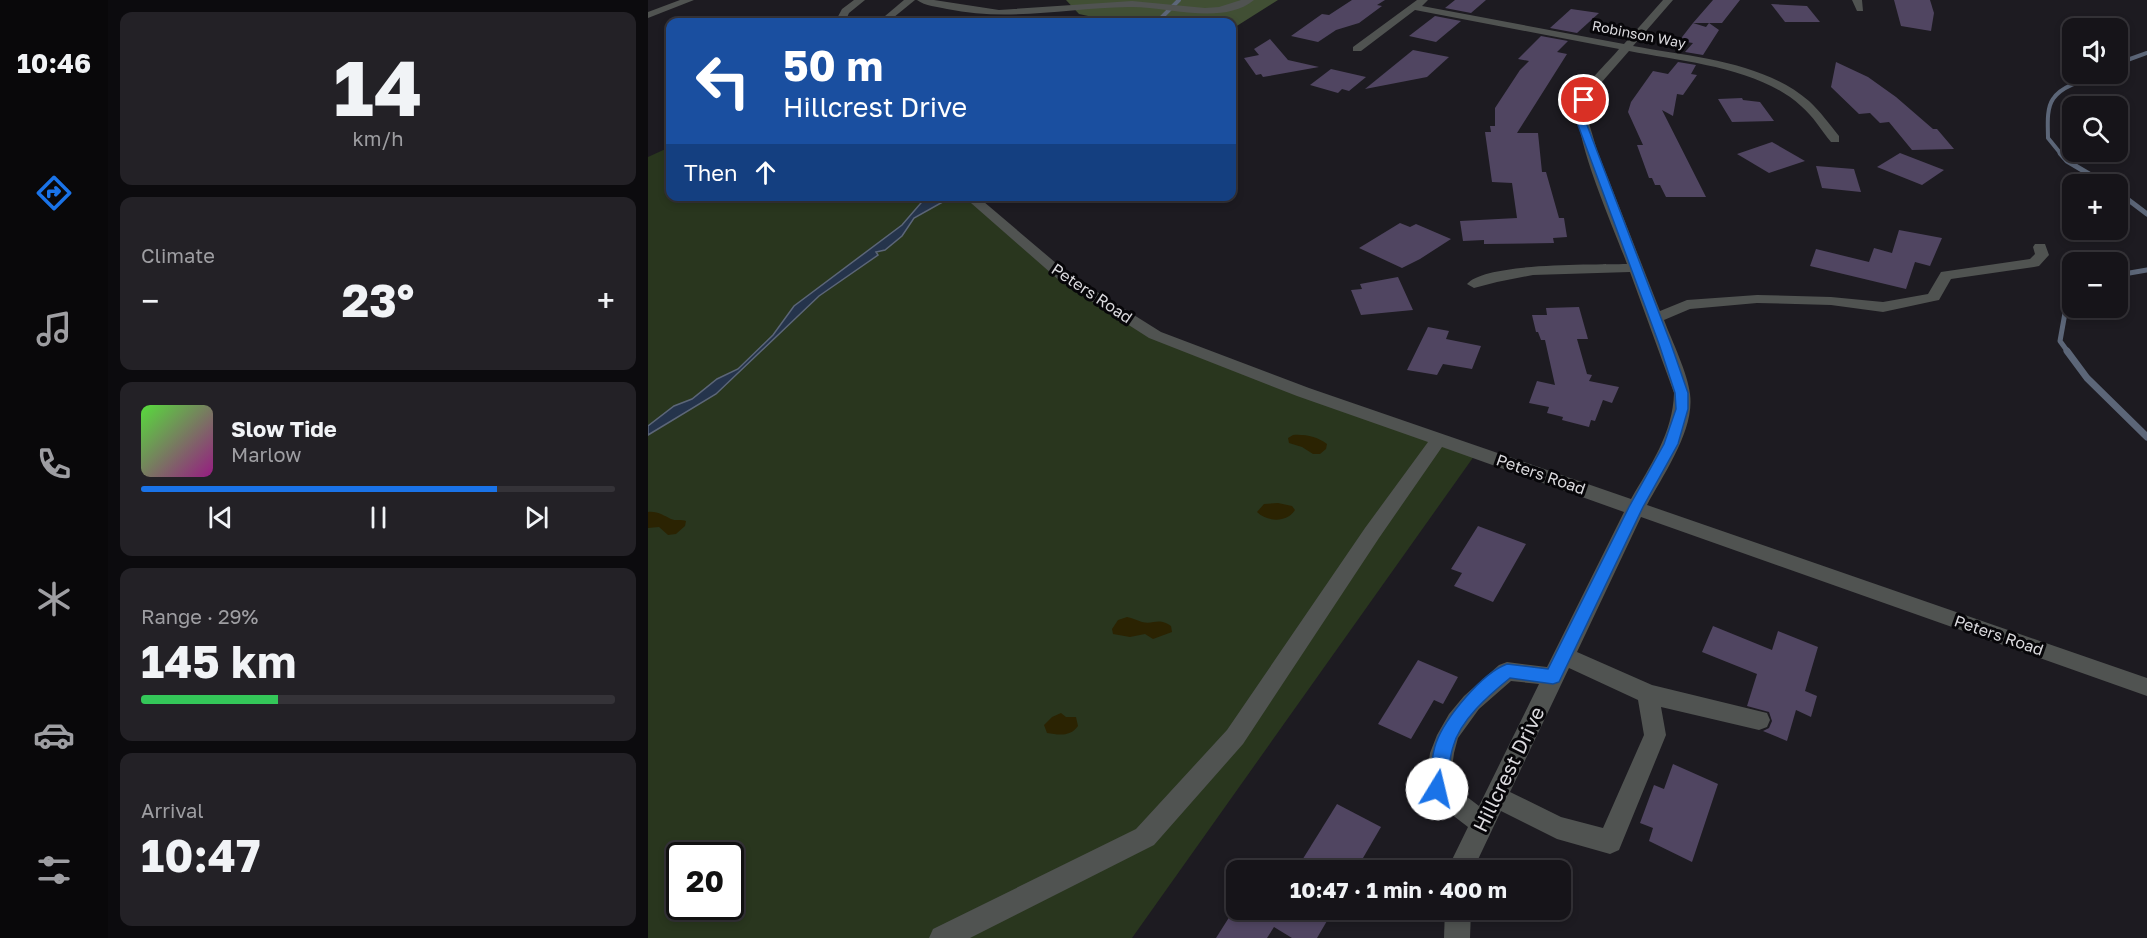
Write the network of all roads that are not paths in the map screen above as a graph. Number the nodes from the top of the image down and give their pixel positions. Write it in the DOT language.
graph roads {
  1 [pos="689,0"];
  2 [pos="861,0"];
  3 [pos="910,0"];
  4 [pos="922,0"];
  5 [pos="1249,0"];
  6 [pos="1423,0"];
  7 [pos="1668,0"];
  8 [pos="1414,7"];
  9 [pos="648,15"];
  10 [pos="842,18"];
  11 [pos="888,18"];
  12 [pos="1628,46"];
  13 [pos="1357,49"];
  14 [pos="1835,139"];
  15 [pos="975,201"];
  16 [pos="2040,247"];
  17 [pos="1636,268"];
  18 [pos="1474,284"];
  19 [pos="1656,318"];
  20 [pos="1439,439"];
  21 [pos="1636,507"];
  22 [pos="1563,655"];
  23 [pos="1553,677"];
  24 [pos="2147,687"];
  25 [pos="1648,694"];
  26 [pos="1759,720"];
  27 [pos="1495,796"];
  28 [pos="1482,824"];
  29 [pos="1465,860"];
  30 [pos="1457,920"];
  31 [pos="942,938"];
  32 [pos="1456,938"];
  1 -- 9 [label="street"];
  2 -- 10 [label="street"];
  3 -- 11 [label="street"];
  4 -- 5 [label="street"];
  6 -- 8 [label="street"];
  7 -- 12 [label="street, Hillcrest Drive"];
  8 -- 12 [label="street, Robinson Way"];
  8 -- 13 [label="street"];
  12 -- 14 [label="street, Robinson Way"];
  12 -- 17 [label="street, Hillcrest Drive"];
  15 -- 20 [label="street, Peters Road"];
  16 -- 19 [label="street"];
  17 -- 18 [label="street"];
  17 -- 19 [label="street, Hillcrest Drive"];
  19 -- 21 [label="street, Hillcrest Drive"];
  20 -- 21 [label="street, Peters Road"];
  20 -- 31 [label="street"];
  21 -- 22 [label="street, Hillcrest Drive"];
  21 -- 24 [label="street, Peters Road"];
  22 -- 23 [label="street, Hillcrest Drive"];
  22 -- 25 [label="street"];
  23 -- 27 [label="street, Hillcrest Drive"];
  23 -- 28 [label="street"];
  25 -- 26 [label="street"];
  25 -- 27 [label="street"];
  27 -- 28 [label="street, Hillcrest Drive"];
  28 -- 29 [label="street, Hillcrest Drive"];
  30 -- 32 [label="street"];
}
